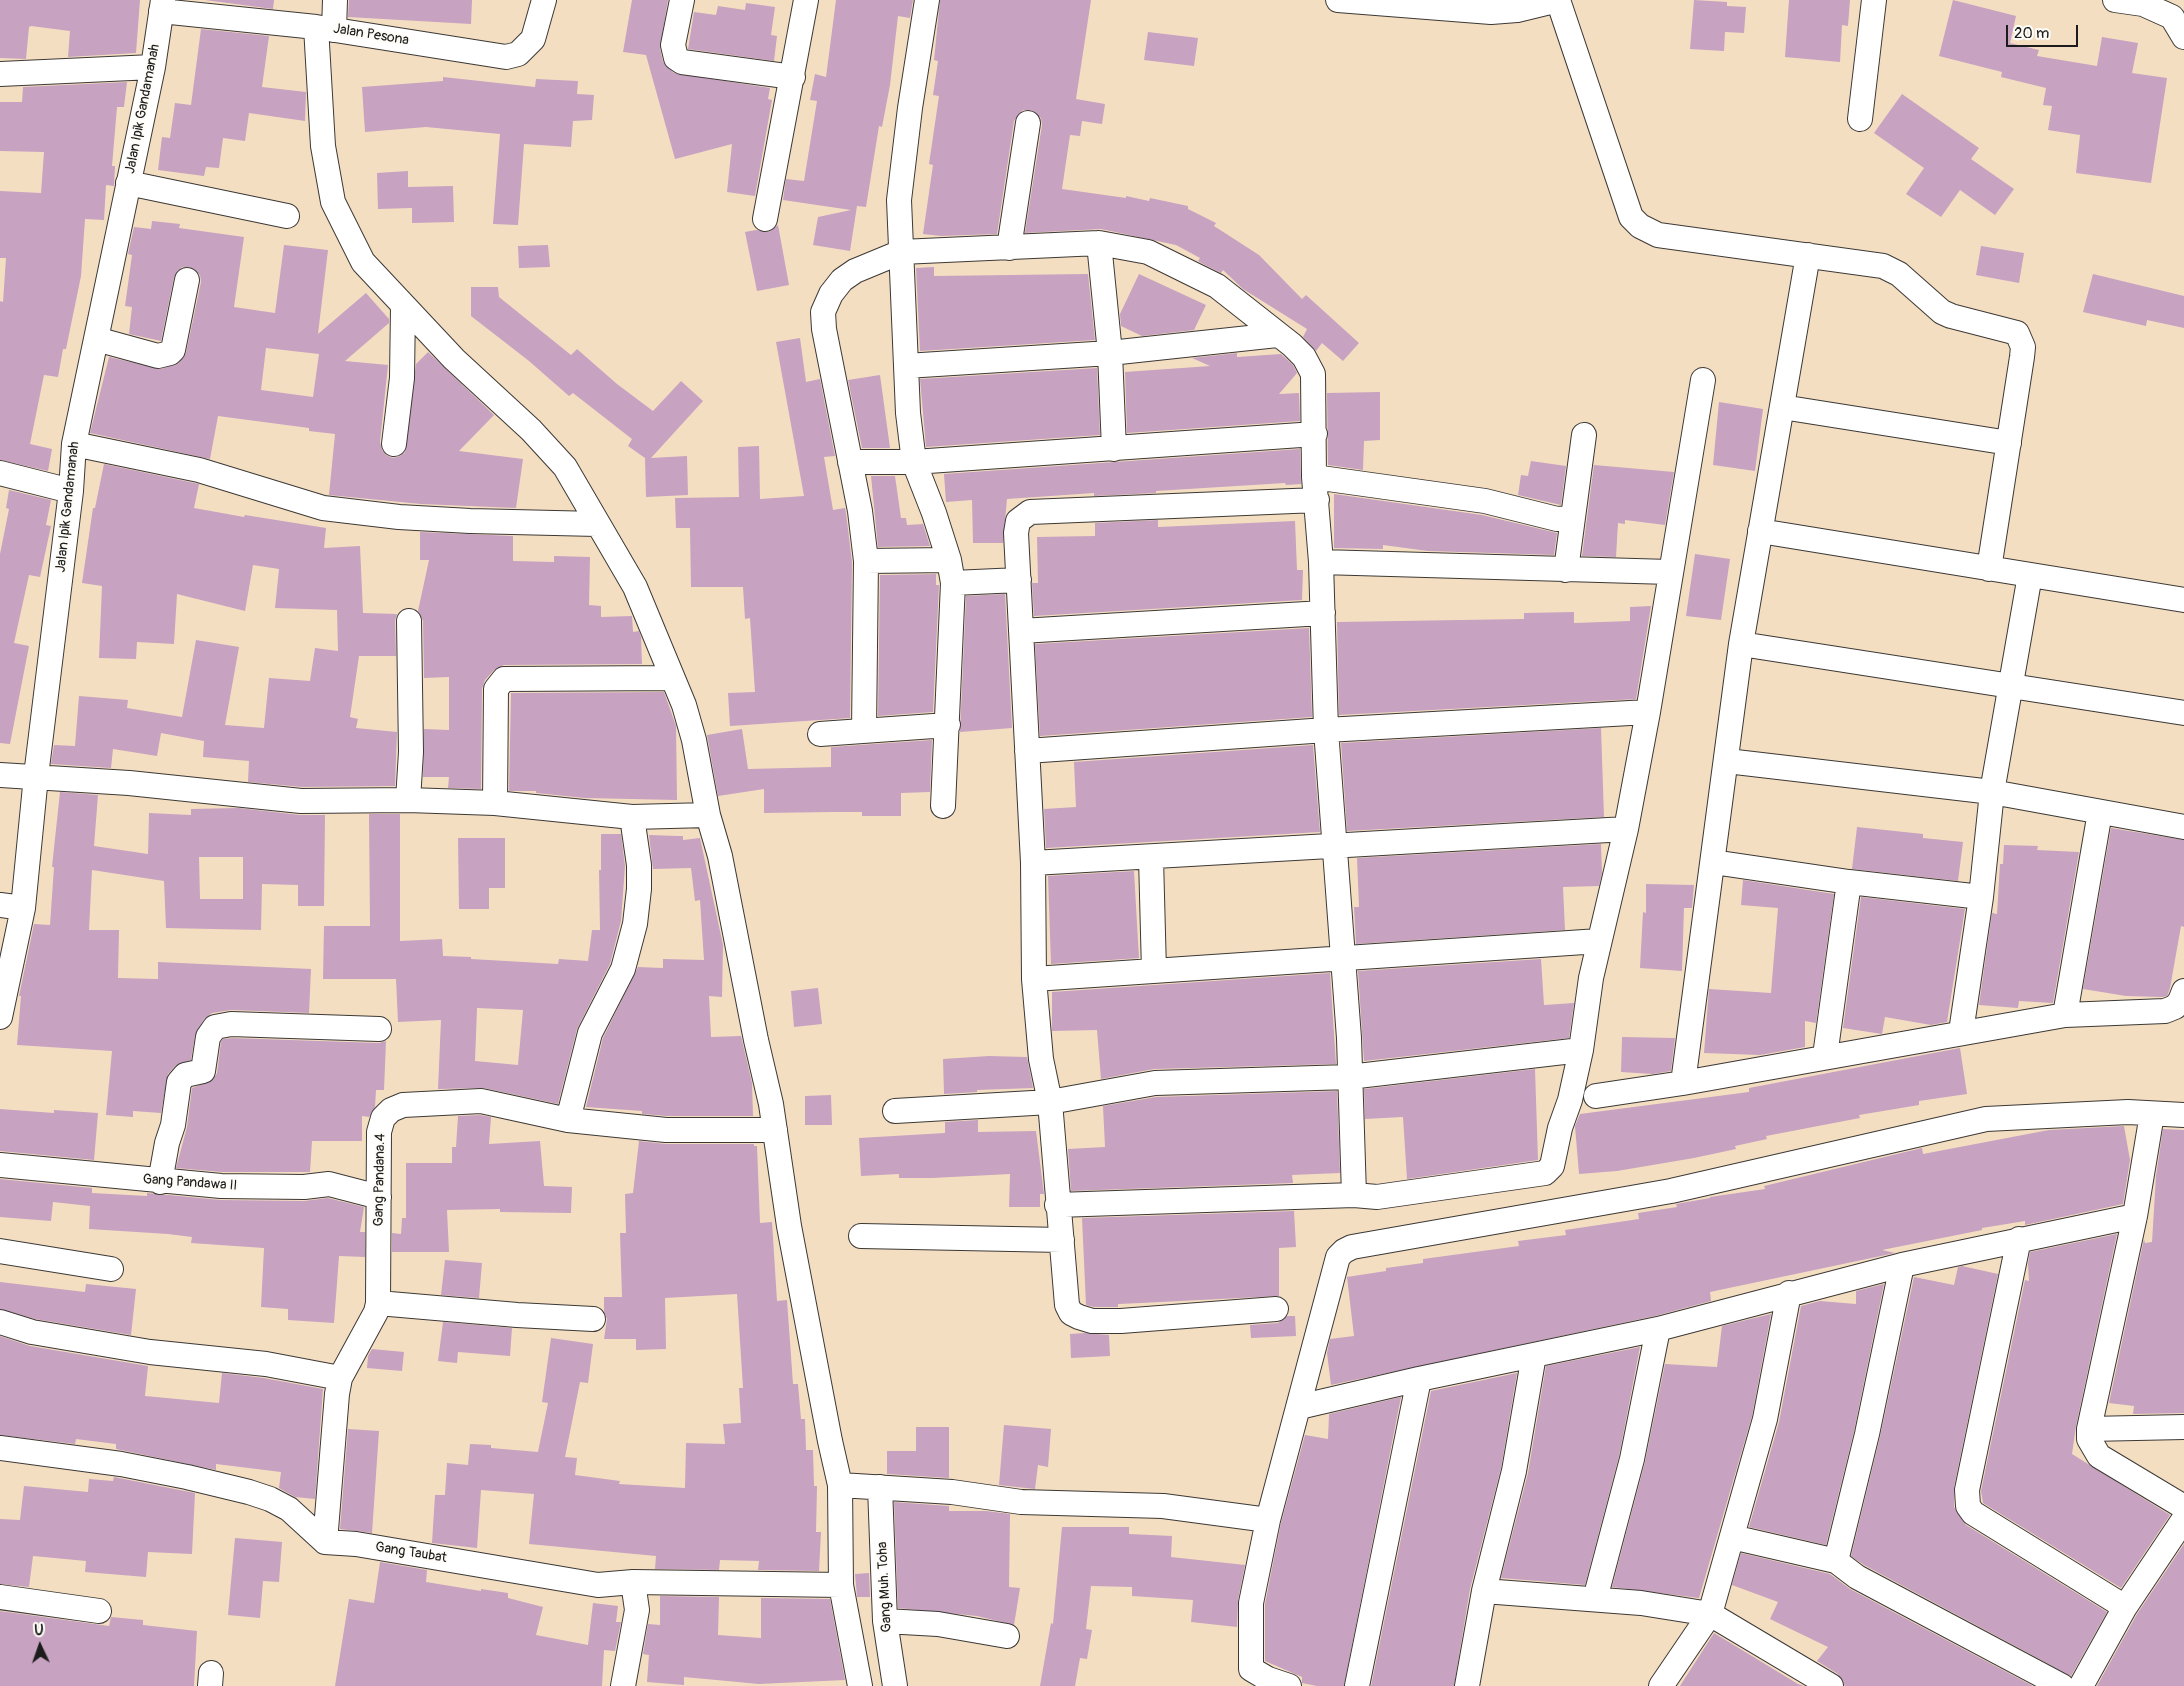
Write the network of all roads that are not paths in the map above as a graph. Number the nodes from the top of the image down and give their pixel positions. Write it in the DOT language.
graph roads {
  1 [pos="336,0"];
  2 [pos="544,0"];
  3 [pos="682,0"];
  4 [pos="806,0"];
  5 [pos="927,0"];
  6 [pos="1338,0"];
  7 [pos="1558,0"];
  8 [pos="1874,0"];
  9 [pos="2115,0"];
  10 [pos="162,5"];
  11 [pos="325,28"];
  12 [pos="2184,37"];
  13 [pos="153,68"];
  14 [pos="0,74"];
  15 [pos="793,77"];
  16 [pos="1860,119"];
  17 [pos="1028,123"];
  18 [pos="128,183"];
  19 [pos="287,216"];
  20 [pos="765,219"];
  21 [pos="1098,243"];
  22 [pos="1009,248"];
  23 [pos="901,252"];
  24 [pos="1808,255"];
  25 [pos="187,280"];
  26 [pos="403,307"];
  27 [pos="1277,335"];
  28 [pos="96,340"];
  29 [pos="1110,353"];
  30 [pos="906,366"];
  31 [pos="1703,380"];
  32 [pos="1782,407"];
  33 [pos="1315,434"];
  34 [pos="1584,435"];
  35 [pos="2009,443"];
  36 [pos="74,444"];
  37 [pos="394,444"];
  38 [pos="1114,449"];
  39 [pos="850,462"];
  40 [pos="914,462"];
  41 [pos="0,473"];
  42 [pos="1316,489"];
  43 [pos="70,491"];
  44 [pos="1572,518"];
  45 [pos="597,524"];
  46 [pos="1760,531"];
  47 [pos="866,561"];
  48 [pos="1321,562"];
  49 [pos="1989,569"];
  50 [pos="1566,570"];
  51 [pos="951,571"];
  52 [pos="1670,572"];
  53 [pos="2030,575"];
  54 [pos="1019,580"];
  55 [pos="2184,600"];
  56 [pos="1323,613"];
  57 [pos="409,621"];
  58 [pos="1021,631"];
  59 [pos="1741,644"];
  60 [pos="671,678"];
  61 [pos="2011,686"];
  62 [pos="1648,712"];
  63 [pos="2184,714"];
  64 [pos="948,725"];
  65 [pos="1326,730"];
  66 [pos="864,731"];
  67 [pos="820,734"];
  68 [pos="1027,751"];
  69 [pos="1727,761"];
  70 [pos="0,775"];
  71 [pos="36,776"];
  72 [pos="1992,792"];
  73 [pos="408,800"];
  74 [pos="495,803"];
  75 [pos="943,806"];
  76 [pos="2100,812"];
  77 [pos="708,815"];
  78 [pos="632,817"];
  79 [pos="2184,827"];
  80 [pos="1626,829"];
  81 [pos="1334,844"];
  82 [pos="1151,858"];
  83 [pos="1713,862"];
  84 [pos="1033,863"];
  85 [pos="1849,882"];
  86 [pos="1981,897"];
  87 [pos="0,905"];
  88 [pos="23,908"];
  89 [pos="1599,941"];
  90 [pos="1343,957"];
  91 [pos="1154,971"];
  92 [pos="1034,979"];
  93 [pos="2184,991"];
  94 [pos="2065,1015"];
  95 [pos="0,1017"];
  96 [pos="379,1028"];
  97 [pos="1961,1032"];
  98 [pos="1581,1050"];
  99 [pos="1825,1056"];
  100 [pos="1349,1077"];
  101 [pos="1683,1083"];
  102 [pos="1596,1096"];
  103 [pos="1050,1102"];
  104 [pos="895,1111"];
  105 [pos="2152,1114"];
  106 [pos="2184,1115"];
  107 [pos="568,1120"];
  108 [pos="775,1130"];
  109 [pos="0,1164"];
  110 [pos="160,1182"];
  111 [pos="1354,1195"];
  112 [pos="379,1197"];
  113 [pos="1057,1205"];
  114 [pos="2135,1216"];
  115 [pos="861,1236"];
  116 [pos="2019,1239"];
  117 [pos="1062,1240"];
  118 [pos="0,1251"];
  119 [pos="1902,1266"];
  120 [pos="111,1269"];
  121 [pos="1789,1293"];
  122 [pos="378,1303"];
  123 [pos="1276,1309"];
  124 [pos="592,1319"];
  125 [pos="0,1322"];
  126 [pos="1658,1329"];
  127 [pos="1534,1355"];
  128 [pos="340,1378"];
  129 [pos="1419,1379"];
  130 [pos="1299,1408"];
  131 [pos="2184,1427"];
  132 [pos="2089,1429"];
  133 [pos="0,1448"];
  134 [pos="862,1486"];
  135 [pos="2184,1507"];
  136 [pos="1268,1520"];
  137 [pos="2184,1520"];
  138 [pos="1732,1536"];
  139 [pos="325,1542"];
  140 [pos="1836,1561"];
  141 [pos="633,1582"];
  142 [pos="841,1585"];
  143 [pos="1484,1591"];
  144 [pos="0,1597"];
  145 [pos="1595,1600"];
  146 [pos="2125,1607"];
  147 [pos="99,1611"];
  148 [pos="1710,1614"];
  149 [pos="885,1621"];
  150 [pos="1007,1636"];
  151 [pos="623,1686"];
  152 [pos="860,1686"];
  153 [pos="895,1686"];
  154 [pos="1289,1686"];
  155 [pos="1357,1686"];
  156 [pos="1467,1686"];
  157 [pos="1661,1686"];
  158 [pos="1831,1686"];
  159 [pos="2062,1686"];
  160 [pos="2081,1686"];
  1 -- 11 [label="street"];
  2 -- 11 [label="street, Jalan Pesona"];
  3 -- 15 [label="street"];
  4 -- 15 [label="street"];
  5 -- 23 [label="street"];
  6 -- 7 [label="street"];
  7 -- 24 [label="street"];
  8 -- 16 [label="street"];
  9 -- 12 [label="street"];
  10 -- 11 [label="street, Jalan Pesona"];
  10 -- 13 [label="street, Jalan Ipik Gandamanah"];
  11 -- 26 [label="street"];
  13 -- 14 [label="street"];
  13 -- 18 [label="street, Jalan Ipik Gandamanah"];
  15 -- 20 [label="street"];
  17 -- 22 [label="street"];
  18 -- 19 [label="street"];
  18 -- 28 [label="street, Jalan Ipik Gandamanah"];
  21 -- 22 [label="street"];
  21 -- 27 [label="street"];
  21 -- 29 [label="street"];
  22 -- 23 [label="street"];
  23 -- 30 [label="street"];
  23 -- 39 [label="street"];
  24 -- 32 [label="street"];
  24 -- 35 [label="street"];
  25 -- 28 [label="street"];
  26 -- 37 [label="street"];
  26 -- 45 [label="street"];
  27 -- 29 [label="street"];
  27 -- 33 [label="street"];
  28 -- 36 [label="street, Jalan Ipik Gandamanah"];
  29 -- 30 [label="street"];
  29 -- 38 [label="street"];
  30 -- 40 [label="street"];
  31 -- 52 [label="street"];
  32 -- 35 [label="street"];
  32 -- 46 [label="street"];
  33 -- 38 [label="street"];
  33 -- 42 [label="street"];
  34 -- 44 [label="street"];
  35 -- 49 [label="street"];
  36 -- 43 [label="street, Jalan Ipik Gandamanah"];
  36 -- 45 [label="street"];
  38 -- 40 [label="street"];
  39 -- 40 [label="street"];
  39 -- 47 [label="street"];
  40 -- 51 [label="street"];
  41 -- 43 [label="street"];
  42 -- 44 [label="street"];
  42 -- 48 [label="street"];
  42 -- 54 [label="street"];
  43 -- 71 [label="street, Jalan Ipik Gandamanah"];
  44 -- 50 [label="street"];
  45 -- 60 [label="street"];
  46 -- 49 [label="street"];
  46 -- 59 [label="street"];
  47 -- 51 [label="street"];
  47 -- 66 [label="street"];
  48 -- 50 [label="street"];
  48 -- 56 [label="street"];
  49 -- 53 [label="street"];
  50 -- 52 [label="street"];
  51 -- 54 [label="street"];
  51 -- 64 [label="street"];
  52 -- 62 [label="street"];
  53 -- 55 [label="street"];
  53 -- 61 [label="street"];
  54 -- 58 [label="street"];
  56 -- 58 [label="street"];
  56 -- 65 [label="street"];
  57 -- 73 [label="street"];
  58 -- 68 [label="street"];
  59 -- 61 [label="street"];
  59 -- 69 [label="street"];
  60 -- 74 [label="street"];
  60 -- 77 [label="street"];
  61 -- 63 [label="street"];
  61 -- 72 [label="street"];
  62 -- 65 [label="street"];
  62 -- 80 [label="street"];
  64 -- 66 [label="street"];
  64 -- 75 [label="street"];
  65 -- 68 [label="street"];
  65 -- 81 [label="street"];
  66 -- 67 [label="street"];
  68 -- 84 [label="street"];
  69 -- 72 [label="street"];
  69 -- 83 [label="street"];
  70 -- 71 [label="street"];
  71 -- 73 [label="street"];
  71 -- 88 [label="street, Jalan Ipik Gandamanah"];
  72 -- 76 [label="street"];
  72 -- 86 [label="street"];
  73 -- 74 [label="street"];
  74 -- 78 [label="street"];
  76 -- 79 [label="street"];
  76 -- 94 [label="street"];
  77 -- 78 [label="street"];
  77 -- 108 [label="street"];
  78 -- 107 [label="street"];
  80 -- 81 [label="street"];
  80 -- 89 [label="street"];
  81 -- 82 [label="street"];
  81 -- 90 [label="street"];
  82 -- 84 [label="street"];
  82 -- 91 [label="street"];
  83 -- 85 [label="street"];
  83 -- 101 [label="street"];
  84 -- 92 [label="street"];
  85 -- 86 [label="street"];
  85 -- 99 [label="street"];
  86 -- 97 [label="street"];
  87 -- 88 [label="street"];
  88 -- 95 [label="street, Jalan Ipik Gandamanah"];
  89 -- 90 [label="street"];
  89 -- 98 [label="street"];
  90 -- 91 [label="street"];
  90 -- 100 [label="street"];
  91 -- 92 [label="street"];
  92 -- 103 [label="street"];
  93 -- 94 [label="street"];
  94 -- 97 [label="street"];
  96 -- 110 [label="street"];
  97 -- 99 [label="street"];
  98 -- 100 [label="street"];
  98 -- 111 [label="street"];
  99 -- 101 [label="street"];
  100 -- 103 [label="street"];
  100 -- 111 [label="street"];
  101 -- 102 [label="street"];
  103 -- 104 [label="street"];
  103 -- 113 [label="street"];
  105 -- 106 [label="street"];
  105 -- 114 [label="street"];
  105 -- 130 [label="street"];
  107 -- 108 [label="street, Gang Pandana.4"];
  107 -- 112 [label="street, Gang Pandana.4"];
  108 -- 134 [label="street"];
  109 -- 110 [label="street, Gang Pandawa II"];
  110 -- 112 [label="street, Gang Pandawa II"];
  111 -- 113 [label="street"];
  112 -- 122 [label="street, Gang Pandana.4"];
  113 -- 117 [label="street"];
  114 -- 116 [label="street"];
  114 -- 132 [label="street"];
  115 -- 117 [label="street"];
  116 -- 119 [label="street"];
  116 -- 146 [label="street"];
  117 -- 123 [label="street"];
  118 -- 120 [label="street"];
  119 -- 121 [label="street"];
  119 -- 140 [label="street"];
  121 -- 126 [label="street"];
  121 -- 138 [label="street"];
  122 -- 124 [label="street"];
  122 -- 128 [label="street, Gang Pandana.4"];
  125 -- 128 [label="street"];
  126 -- 127 [label="street"];
  126 -- 145 [label="street"];
  127 -- 129 [label="street"];
  127 -- 143 [label="street"];
  128 -- 139 [label="street, Gang Pandana.4"];
  129 -- 130 [label="street"];
  129 -- 155 [label="street"];
  130 -- 136 [label="street"];
  131 -- 132 [label="street"];
  132 -- 135 [label="street"];
  133 -- 139 [label="street"];
  134 -- 136 [label="street"];
  134 -- 142 [label="street"];
  134 -- 149 [label="street, Gang Muh. Toha"];
  136 -- 154 [label="street"];
  137 -- 146 [label="street"];
  138 -- 140 [label="street"];
  138 -- 148 [label="street"];
  139 -- 141 [label="street, Gang Taubat"];
  140 -- 159 [label="street"];
  141 -- 142 [label="street, Gang Taubat"];
  141 -- 151 [label="street"];
  142 -- 152 [label="street"];
  143 -- 145 [label="street"];
  143 -- 156 [label="street"];
  144 -- 147 [label="street"];
  145 -- 148 [label="street"];
  146 -- 160 [label="street"];
  148 -- 157 [label="street"];
  148 -- 158 [label="street"];
  149 -- 150 [label="street"];
  149 -- 153 [label="street, Gang Muh. Toha"];
}
